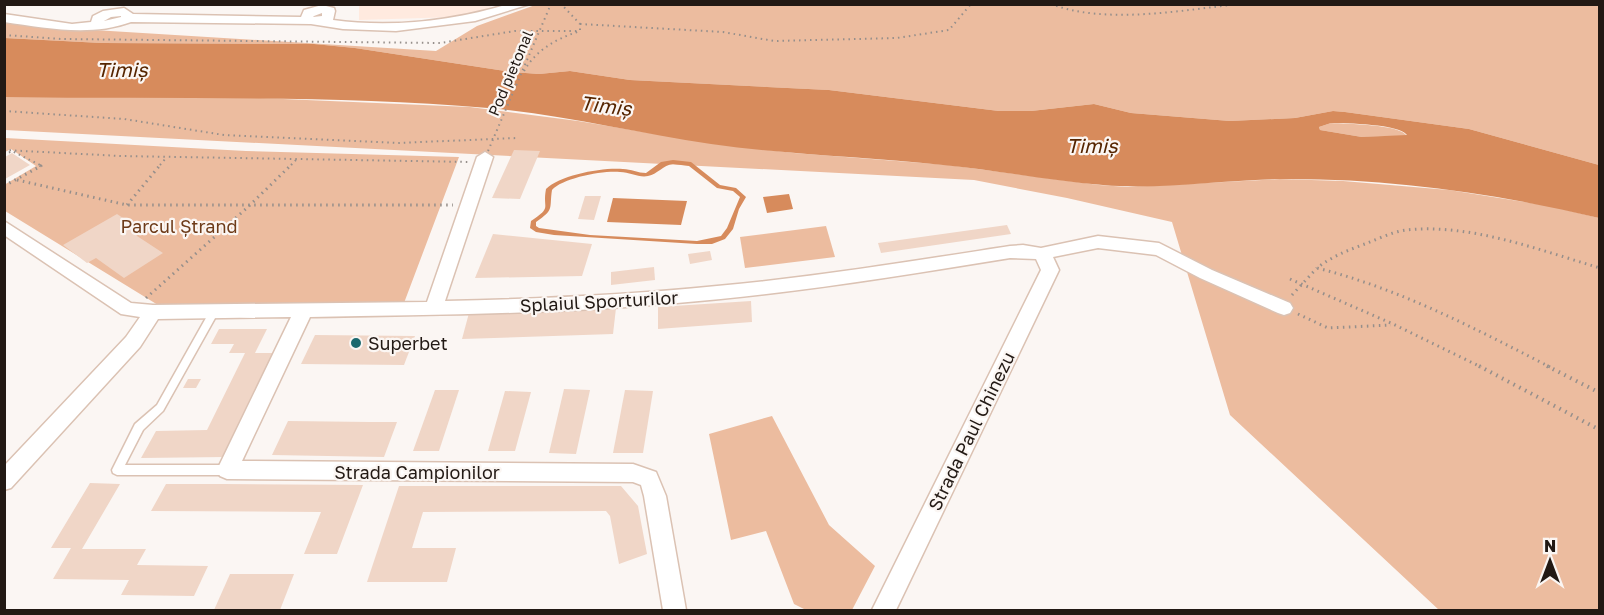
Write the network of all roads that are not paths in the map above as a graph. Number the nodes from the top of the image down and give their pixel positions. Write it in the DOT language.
graph roads {
  1 [pos="90,4"];
  2 [pos="525,4"];
  3 [pos="316,12"];
  4 [pos="108,14"];
  5 [pos="4,18"];
  6 [pos="130,18"];
  7 [pos="97,25"];
  8 [pos="486,156"];
  9 [pos="4,227"];
  10 [pos="1041,254"];
  11 [pos="149,306"];
  12 [pos="1284,308"];
  13 [pos="433,309"];
  14 [pos="304,310"];
  15 [pos="214,311"];
  16 [pos="227,470"];
  17 [pos="4,481"];
  18 [pos="675,610"];
  19 [pos="884,610"];
  1 -- 4 [label="street"];
  2 -- 3 [label="street"];
  3 -- 6 [label="street"];
  4 -- 6 [label="street"];
  4 -- 7 [label="street"];
  5 -- 7 [label="street"];
  6 -- 7 [label="street"];
  8 -- 13 [label="street"];
  9 -- 11 [label="street, Splaiul Sporturilor"];
  10 -- 12 [label="street, Splaiul Sporturilor"];
  10 -- 13 [label="street, Splaiul Sporturilor"];
  10 -- 19 [label="street, Strada Paul Chinezu"];
  11 -- 15 [label="street, Splaiul Sporturilor"];
  11 -- 17 [label="street"];
  13 -- 14 [label="street, Splaiul Sporturilor"];
  14 -- 15 [label="street, Splaiul Sporturilor"];
  14 -- 16 [label="street"];
  15 -- 16 [label="lane"];
  16 -- 18 [label="street, Strada Campionilor"];
}
